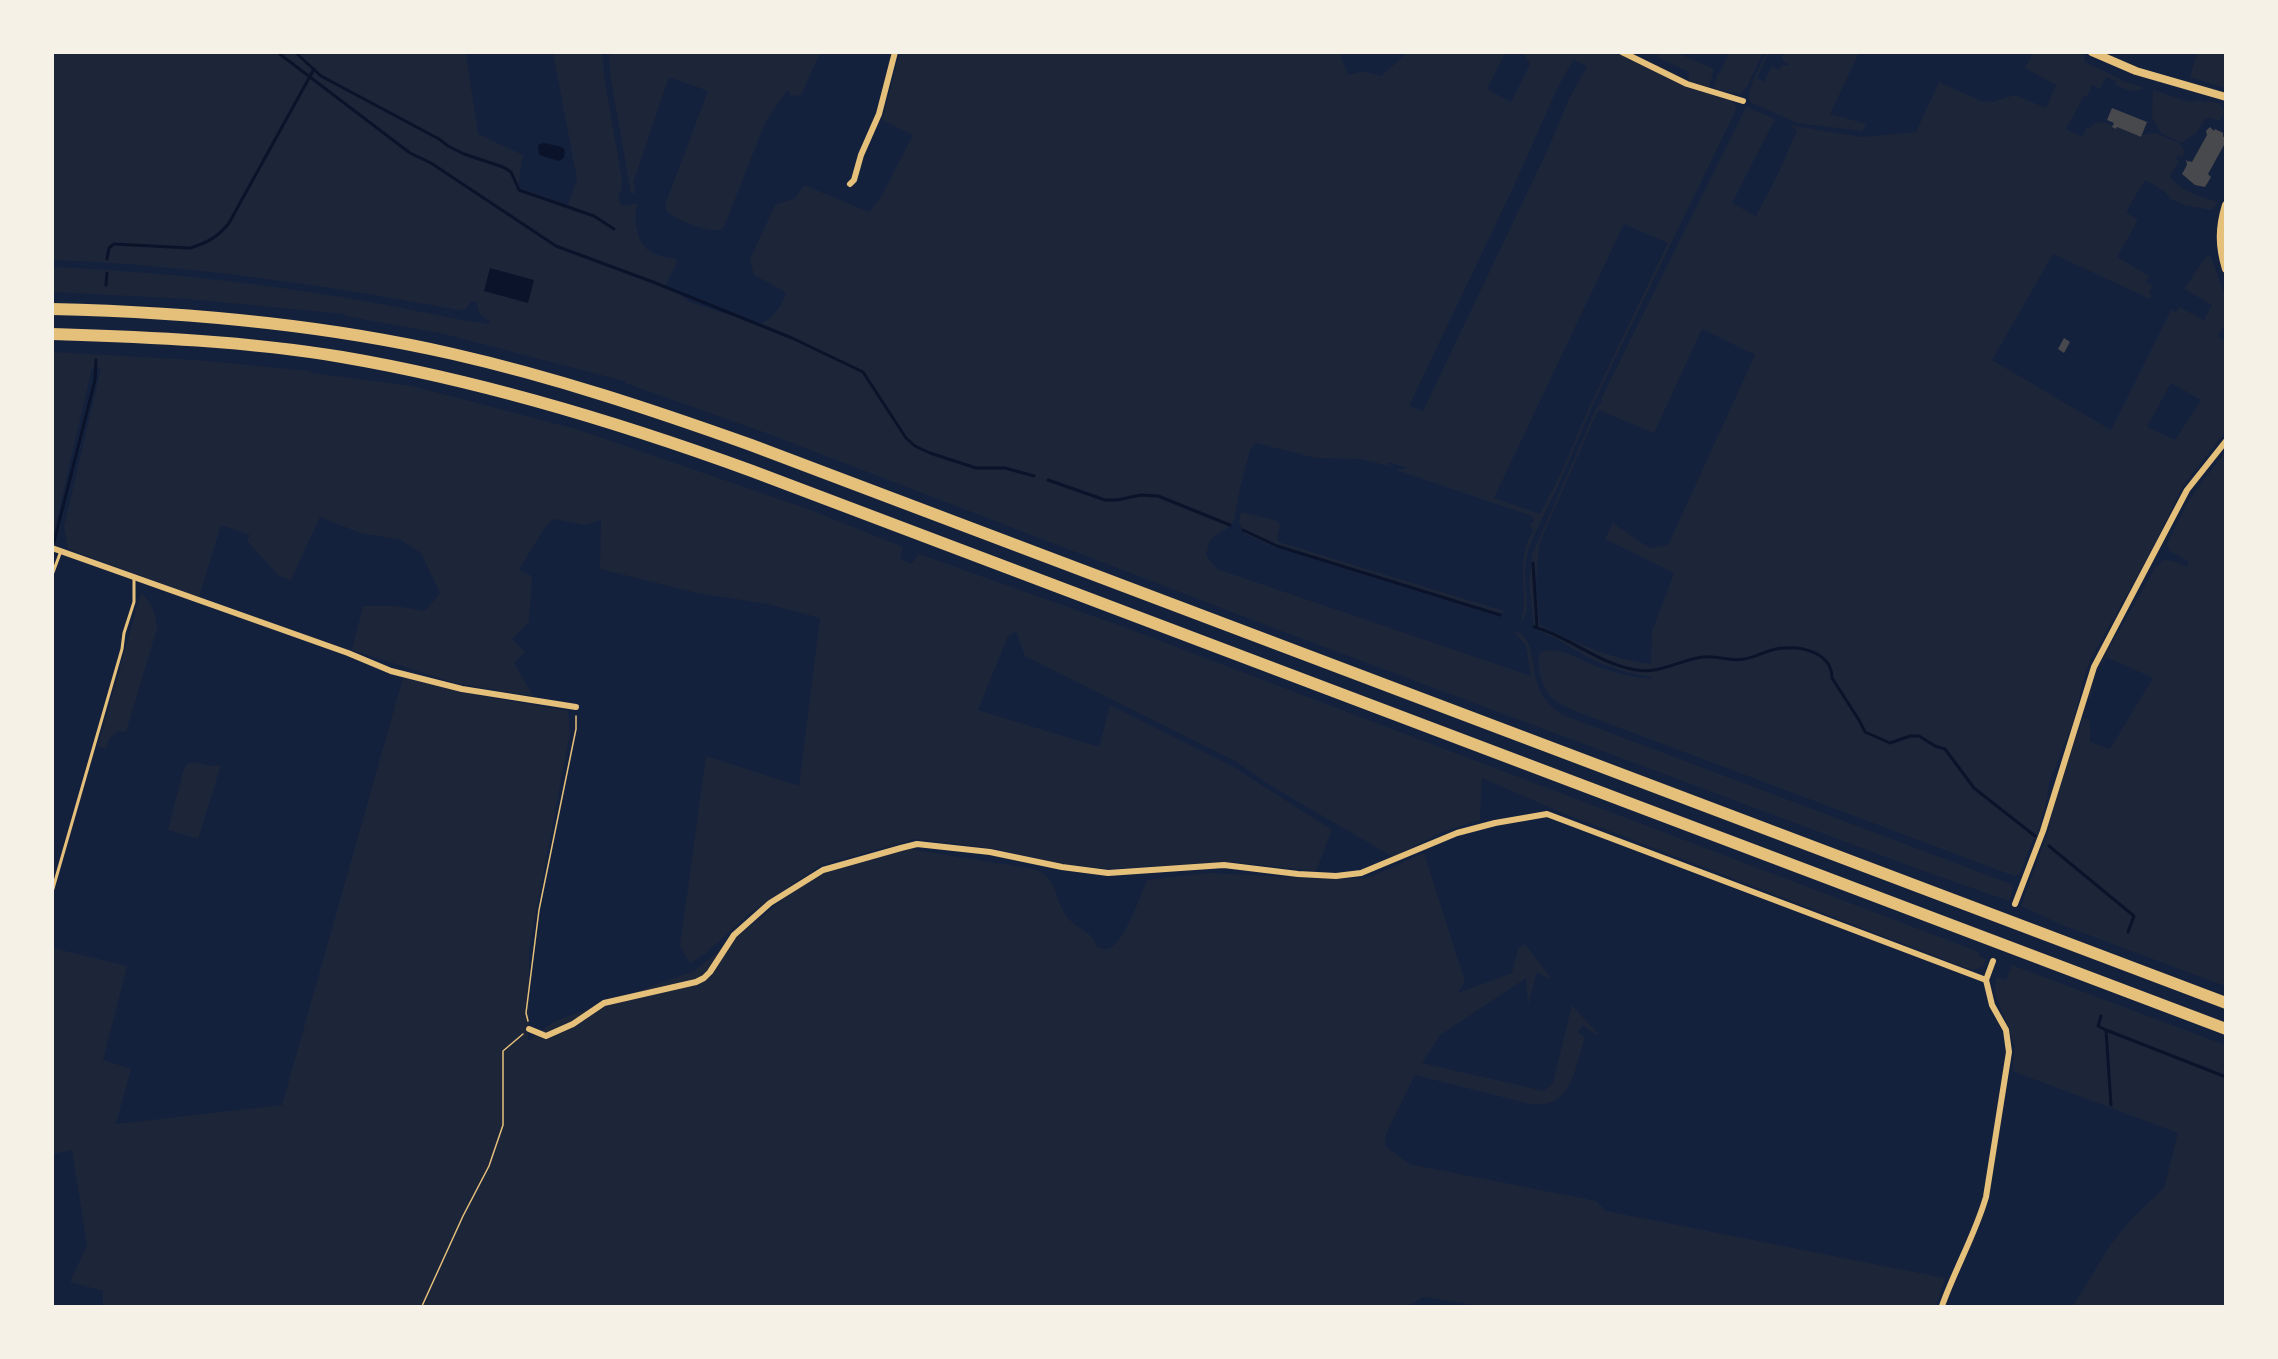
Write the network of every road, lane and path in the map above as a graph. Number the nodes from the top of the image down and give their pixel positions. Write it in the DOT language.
graph roads {
  1 [pos="896,52"];
  2 [pos="1622,52"];
  3 [pos="2092,52"];
  4 [pos="2226,97"];
  5 [pos="1743,101"];
  6 [pos="850,184"];
  7 [pos="2226,206"];
  8 [pos="2226,269"];
  9 [pos="52,309"];
  10 [pos="52,333"];
  11 [pos="2226,441"];
  12 [pos="52,548"];
  13 [pos="61,551"];
  14 [pos="52,575"];
  15 [pos="134,578"];
  16 [pos="576,707"];
  17 [pos="52,892"];
  18 [pos="2015,904"];
  19 [pos="1992,961"];
  20 [pos="1986,980"];
  21 [pos="2226,1003"];
  22 [pos="530,1029"];
  23 [pos="2226,1029"];
  24 [pos="422,1306"];
  25 [pos="1942,1306"];
  1 -- 6 [label="street"];
  2 -- 5 [label="street"];
  3 -- 4 [label="street"];
  7 -- 8 [label="street"];
  9 -- 21 [label="highway"];
  10 -- 23 [label="highway"];
  11 -- 18 [label="street"];
  12 -- 13 [label="street"];
  13 -- 14 [label="lane"];
  13 -- 15 [label="street"];
  15 -- 16 [label="street"];
  15 -- 17 [label="lane"];
  16 -- 22 [label="path"];
  19 -- 20 [label="street"];
  20 -- 22 [label="street"];
  20 -- 25 [label="street"];
  22 -- 24 [label="path"];
}
